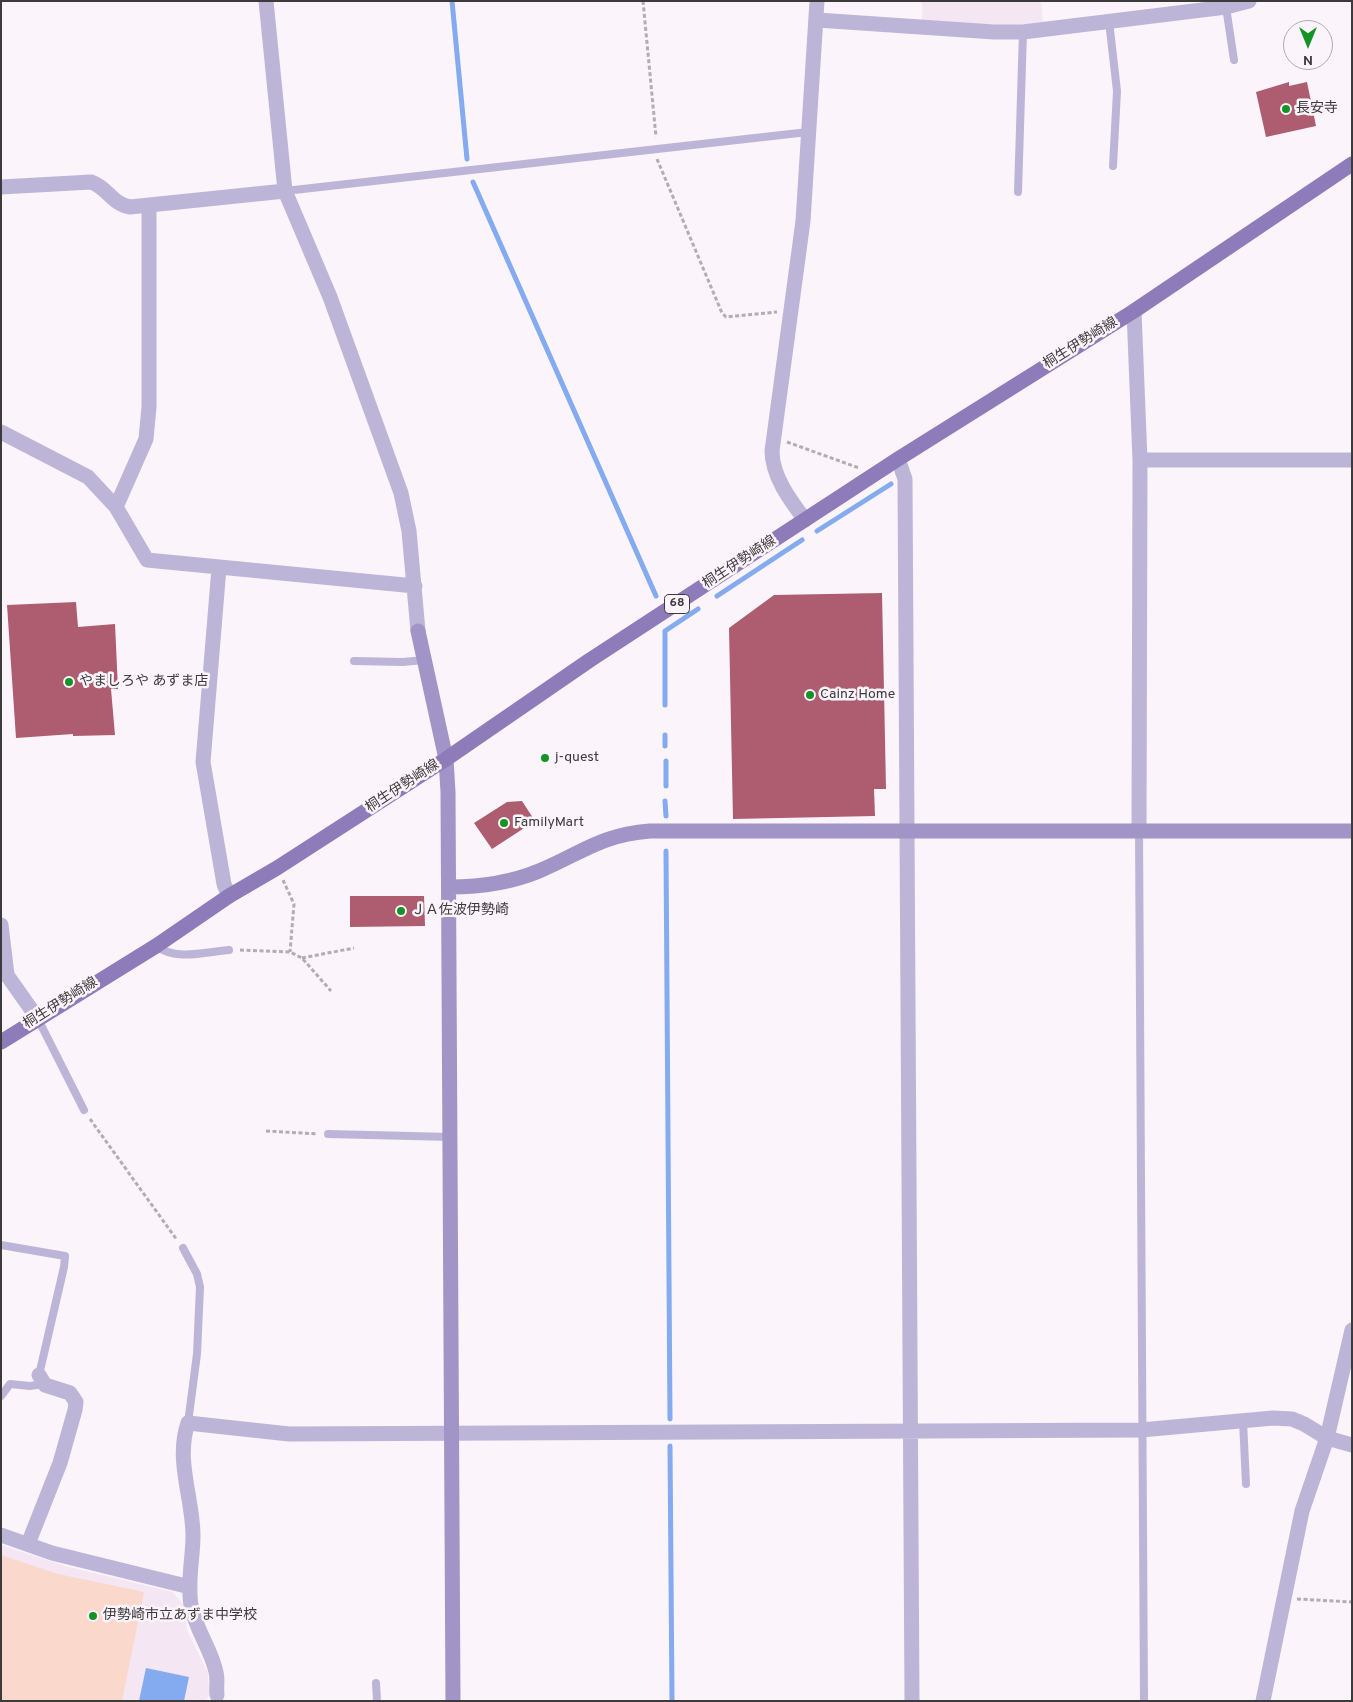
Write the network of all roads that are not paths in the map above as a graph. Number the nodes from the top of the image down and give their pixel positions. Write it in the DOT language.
graph roads {
  1 [pos="266,1"];
  2 [pos="818,1"];
  3 [pos="1249,1"];
  4 [pos="1226,7"];
  5 [pos="817,20"];
  6 [pos="1110,21"];
  7 [pos="1022,32"];
  8 [pos="1234,60"];
  9 [pos="808,132"];
  10 [pos="1352,164"];
  11 [pos="1113,166"];
  12 [pos="1,187"];
  13 [pos="285,191"];
  14 [pos="1018,192"];
  15 [pos="149,206"];
  16 [pos="1134,310"];
  17 [pos="1,432"];
  18 [pos="898,459"];
  19 [pos="1140,460"];
  20 [pos="1352,460"];
  21 [pos="116,507"];
  22 [pos="805,520"];
  23 [pos="219,568"];
  24 [pos="415,586"];
  25 [pos="424,660"];
  26 [pos="354,661"];
  27 [pos="446,759"];
  28 [pos="907,829"];
  29 [pos="1139,830"];
  30 [pos="1352,831"];
  31 [pos="450,887"];
  32 [pos="229,896"];
  33 [pos="1,925"];
  34 [pos="156,946"];
  35 [pos="229,950"];
  36 [pos="8,984"];
  37 [pos="38,1019"];
  38 [pos="1,1042"];
  39 [pos="84,1110"];
  40 [pos="328,1134"];
  41 [pos="451,1137"];
  42 [pos="1,1245"];
  43 [pos="183,1248"];
  44 [pos="1352,1330"];
  45 [pos="41,1379"];
  46 [pos="1,1396"];
  47 [pos="1243,1421"];
  48 [pos="188,1423"];
  49 [pos="1141,1430"];
  50 [pos="909,1432"];
  51 [pos="452,1434"];
  52 [pos="1327,1438"];
  53 [pos="1352,1445"];
  54 [pos="1246,1484"];
  55 [pos="1,1535"];
  56 [pos="28,1544"];
  57 [pos="190,1587"];
  58 [pos="376,1683"];
  59 [pos="217,1699"];
  60 [pos="377,1701"];
  61 [pos="453,1701"];
  62 [pos="912,1701"];
  63 [pos="1144,1701"];
  64 [pos="1264,1701"];
  1 -- 13 [label="street"];
  2 -- 5 [label="street"];
  3 -- 4 [label="street"];
  4 -- 6 [label="street"];
  4 -- 8 [label="lane"];
  5 -- 7 [label="street"];
  5 -- 9 [label="street"];
  6 -- 7 [label="street"];
  6 -- 11 [label="lane"];
  7 -- 14 [label="lane"];
  9 -- 13 [label="lane"];
  9 -- 22 [label="street"];
  10 -- 16 [label="main road, 桐生伊勢崎線 / 68"];
  12 -- 15 [label="street"];
  13 -- 15 [label="street"];
  13 -- 24 [label="street"];
  15 -- 21 [label="street"];
  16 -- 18 [label="main road, 桐生伊勢崎線 / 68"];
  16 -- 19 [label="street"];
  17 -- 21 [label="street"];
  18 -- 22 [label="main road, 桐生伊勢崎線 / 68"];
  18 -- 28 [label="street"];
  19 -- 20 [label="street"];
  19 -- 29 [label="street"];
  21 -- 23 [label="street"];
  22 -- 27 [label="main road, 桐生伊勢崎線 / 68"];
  23 -- 24 [label="street"];
  23 -- 32 [label="street"];
  24 -- 25 [label="street"];
  25 -- 26 [label="lane"];
  25 -- 27 [label="street"];
  27 -- 31 [label="street"];
  27 -- 32 [label="main road, 桐生伊勢崎線 / 68"];
  28 -- 29 [label="street"];
  28 -- 31 [label="street"];
  28 -- 50 [label="street"];
  29 -- 30 [label="street"];
  29 -- 49 [label="lane"];
  31 -- 41 [label="street"];
  32 -- 34 [label="main road, 桐生伊勢崎線 / 68"];
  33 -- 36 [label="street"];
  34 -- 35 [label="lane"];
  34 -- 37 [label="main road, 桐生伊勢崎線 / 68"];
  36 -- 37 [label="street"];
  37 -- 38 [label="main road, 桐生伊勢崎線 / 68"];
  37 -- 39 [label="lane"];
  40 -- 41 [label="lane"];
  41 -- 51 [label="street"];
  42 -- 45 [label="lane"];
  43 -- 48 [label="lane"];
  44 -- 52 [label="street"];
  45 -- 46 [label="lane"];
  45 -- 56 [label="street"];
  47 -- 49 [label="street"];
  47 -- 52 [label="street"];
  47 -- 54 [label="lane"];
  48 -- 51 [label="street"];
  48 -- 57 [label="street"];
  49 -- 50 [label="street"];
  49 -- 63 [label="lane"];
  50 -- 51 [label="street"];
  50 -- 62 [label="street"];
  51 -- 61 [label="street"];
  52 -- 53 [label="street"];
  52 -- 64 [label="street"];
  55 -- 56 [label="street"];
  56 -- 57 [label="street"];
  57 -- 59 [label="street"];
  58 -- 60 [label="lane"];
}
